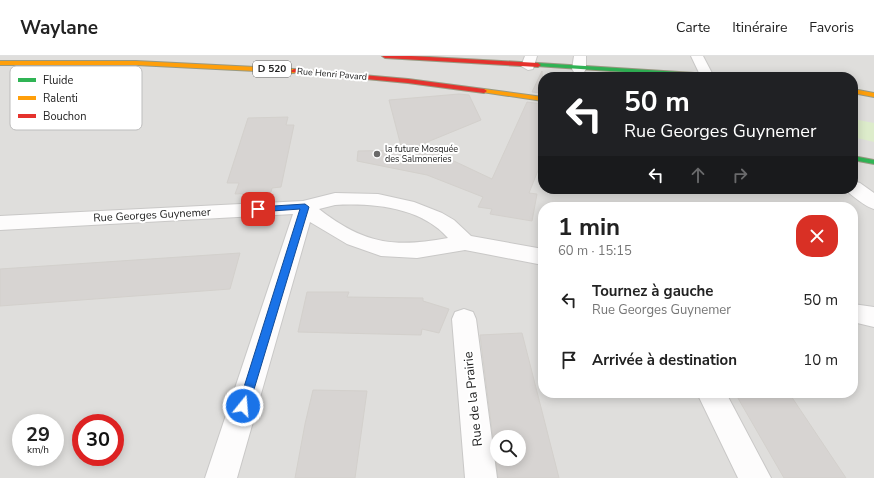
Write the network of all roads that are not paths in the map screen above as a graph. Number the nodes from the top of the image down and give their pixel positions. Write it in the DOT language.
graph roads {
  1 [pos="385,56"];
  2 [pos="697,56"];
  3 [pos="529,61"];
  4 [pos="0,63"];
  5 [pos="190,64"];
  6 [pos="142,66"];
  7 [pos="577,67"];
  8 [pos="599,70"];
  9 [pos="596,72"];
  10 [pos="635,72"];
  11 [pos="704,72"];
  12 [pos="858,92"];
  13 [pos="874,95"];
  14 [pos="538,98"];
  15 [pos="858,159"];
  16 [pos="874,162"];
  17 [pos="858,190"];
  18 [pos="874,203"];
  19 [pos="305,207"];
  20 [pos="0,223"];
  21 [pos="464,242"];
  22 [pos="538,256"];
  23 [pos="858,314"];
  24 [pos="874,317"];
  25 [pos="464,319"];
  26 [pos="714,398"];
  27 [pos="221,478"];
  28 [pos="481,478"];
  29 [pos="755,478"];
  1 -- 3 [label="main road"];
  2 -- 11 [label="street"];
  3 -- 7 [label="main road"];
  4 -- 5 [label="main road, Rue Henri Pavard / D 520"];
  5 -- 6 [label="main road"];
  5 -- 14 [label="main road, Rue Henri Pavard / D 520"];
  7 -- 8 [label="main road"];
  8 -- 9 [label="main road"];
  8 -- 10 [label="main road"];
  12 -- 13 [label="main road"];
  15 -- 16 [label="main road"];
  17 -- 18 [label="street"];
  19 -- 20 [label="street, Rue Georges Guynemer"];
  19 -- 21 [label="street"];
  19 -- 21 [label="street, Rue Georges Guynemer"];
  19 -- 27 [label="street"];
  21 -- 22 [label="street"];
  23 -- 24 [label="street"];
  25 -- 28 [label="street, Rue de la Prairie"];
  26 -- 29 [label="street"];
}
